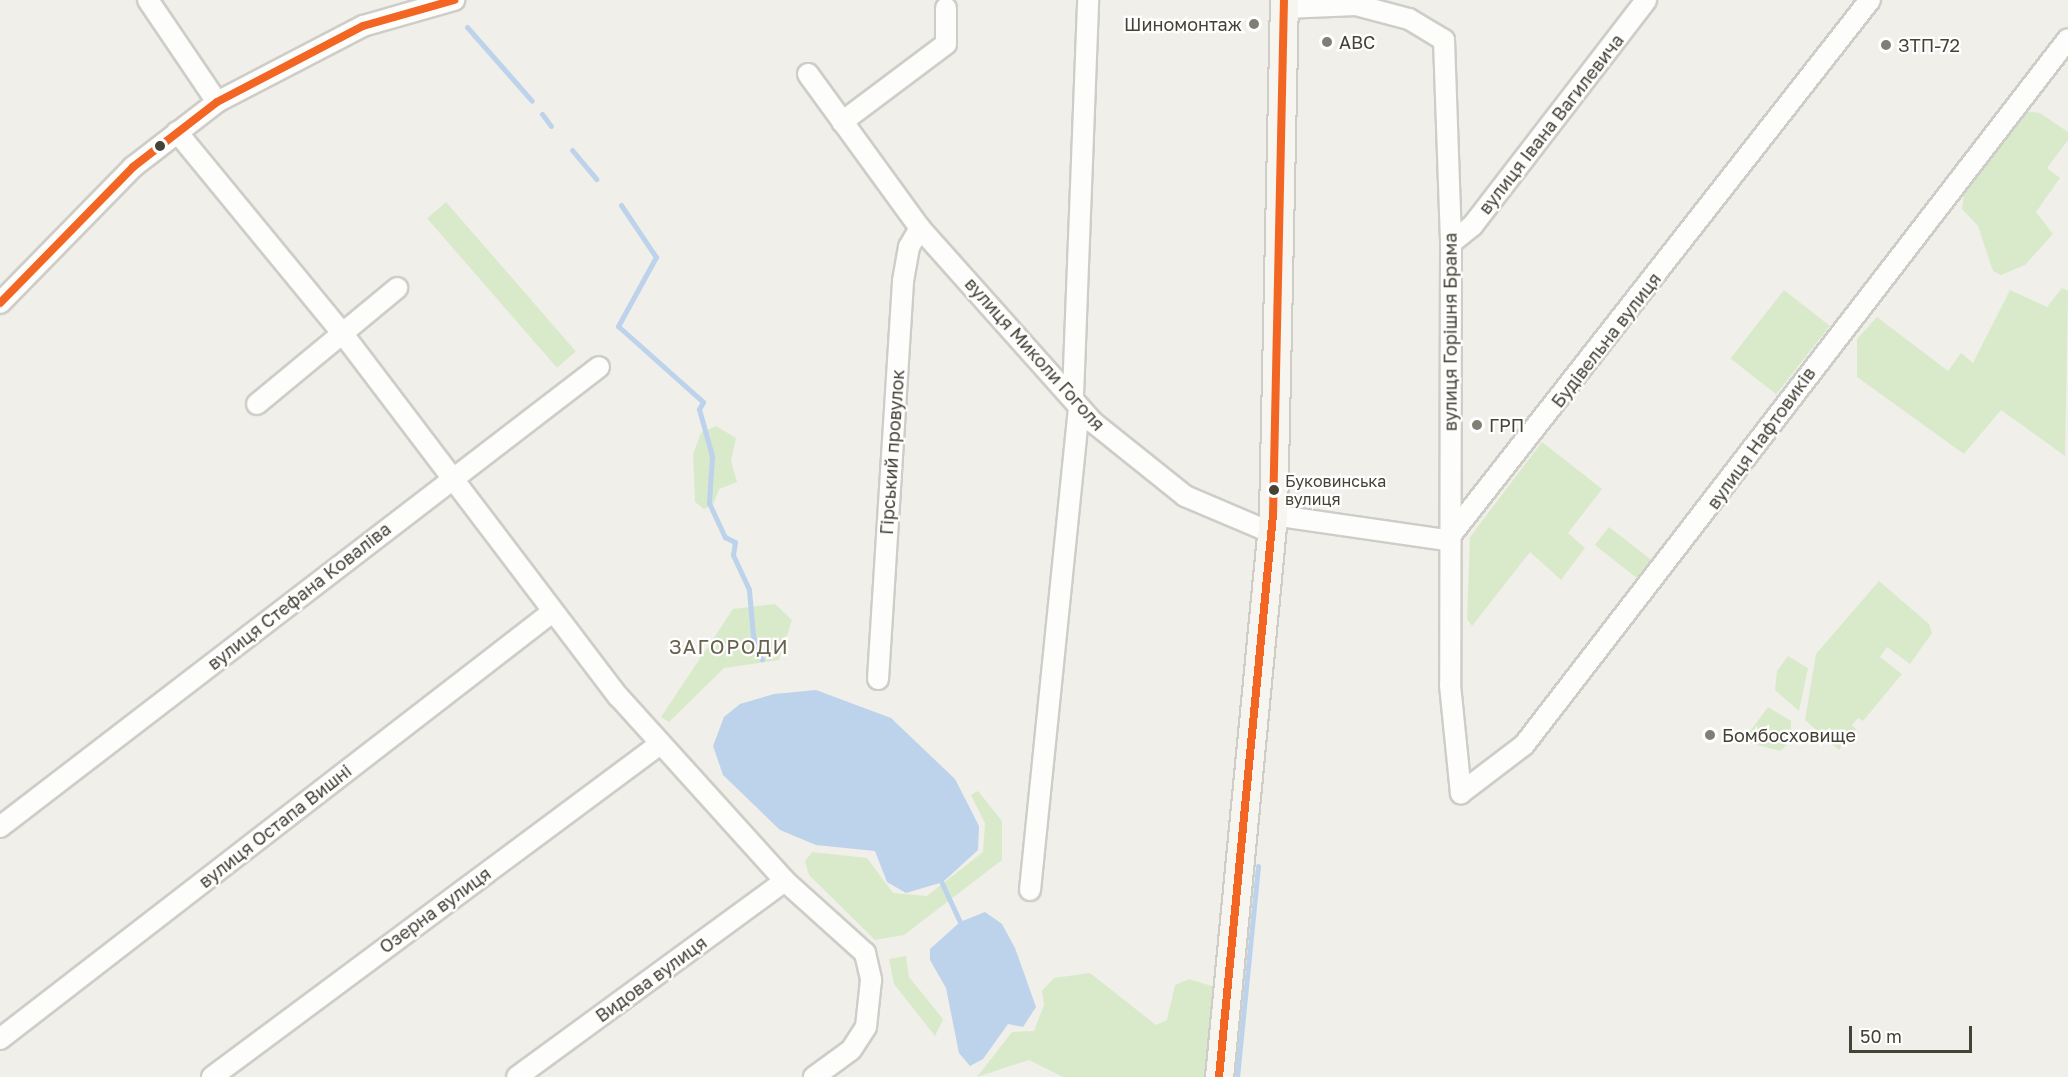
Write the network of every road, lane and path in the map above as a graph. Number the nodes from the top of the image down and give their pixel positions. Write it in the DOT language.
graph roads {
  1 [pos="148,0"];
  2 [pos="454,0"];
  3 [pos="1088,0"];
  4 [pos="1646,0"];
  5 [pos="1870,0"];
  6 [pos="1357,2"];
  7 [pos="1284,4"];
  8 [pos="946,8"];
  9 [pos="2068,39"];
  10 [pos="808,74"];
  11 [pos="217,102"];
  12 [pos="842,122"];
  13 [pos="177,132"];
  14 [pos="920,228"];
  15 [pos="1451,243"];
  16 [pos="397,288"];
  17 [pos="0,303"];
  18 [pos="343,334"];
  19 [pos="599,367"];
  20 [pos="1076,401"];
  21 [pos="257,404"];
  22 [pos="452,479"];
  23 [pos="1272,524"];
  24 [pos="1447,540"];
  25 [pos="550,613"];
  26 [pos="878,679"];
  27 [pos="660,744"];
  28 [pos="1461,793"];
  29 [pos="0,827"];
  30 [pos="785,881"];
  31 [pos="1030,890"];
  32 [pos="0,1039"];
  33 [pos="212,1077"];
  34 [pos="517,1077"];
  35 [pos="814,1077"];
  36 [pos="1219,1077"];
  1 -- 11 [label="street"];
  2 -- 11 [label="street"];
  3 -- 20 [label="street"];
  4 -- 15 [label="street, вулиця Івана Вагилевича"];
  5 -- 24 [label="street, Будівельна вулиця"];
  6 -- 7 [label="street, вулиця Горішня Брама"];
  6 -- 15 [label="street, вулиця Горішня Брама"];
  7 -- 23 [label="street, вулиця Горішня Брама"];
  8 -- 12 [label="street"];
  9 -- 28 [label="street, вулиця Нафтовиків"];
  10 -- 12 [label="street, вулиця Миколи Гоголя"];
  11 -- 13 [label="street"];
  12 -- 14 [label="street, вулиця Миколи Гоголя"];
  13 -- 17 [label="street"];
  13 -- 18 [label="street"];
  14 -- 20 [label="street, вулиця Миколи Гоголя"];
  14 -- 26 [label="street, Гірський провулок"];
  15 -- 24 [label="street, вулиця Горішня Брама"];
  16 -- 18 [label="street"];
  18 -- 21 [label="street"];
  18 -- 22 [label="street"];
  19 -- 22 [label="street, вулиця Стефана Коваліва"];
  20 -- 23 [label="street, вулиця Миколи Гоголя"];
  20 -- 31 [label="street"];
  22 -- 25 [label="street"];
  22 -- 29 [label="street, вулиця Стефана Коваліва"];
  23 -- 24 [label="street"];
  23 -- 36 [label="street, вулиця Горішня Брама"];
  24 -- 28 [label="street, вулиця Горішня Брама"];
  25 -- 27 [label="street"];
  25 -- 32 [label="street, вулиця Остапа Вишні"];
  27 -- 30 [label="street"];
  27 -- 33 [label="street, Озерна вулиця"];
  30 -- 34 [label="street, Видова вулиця"];
  30 -- 35 [label="street"];
}
